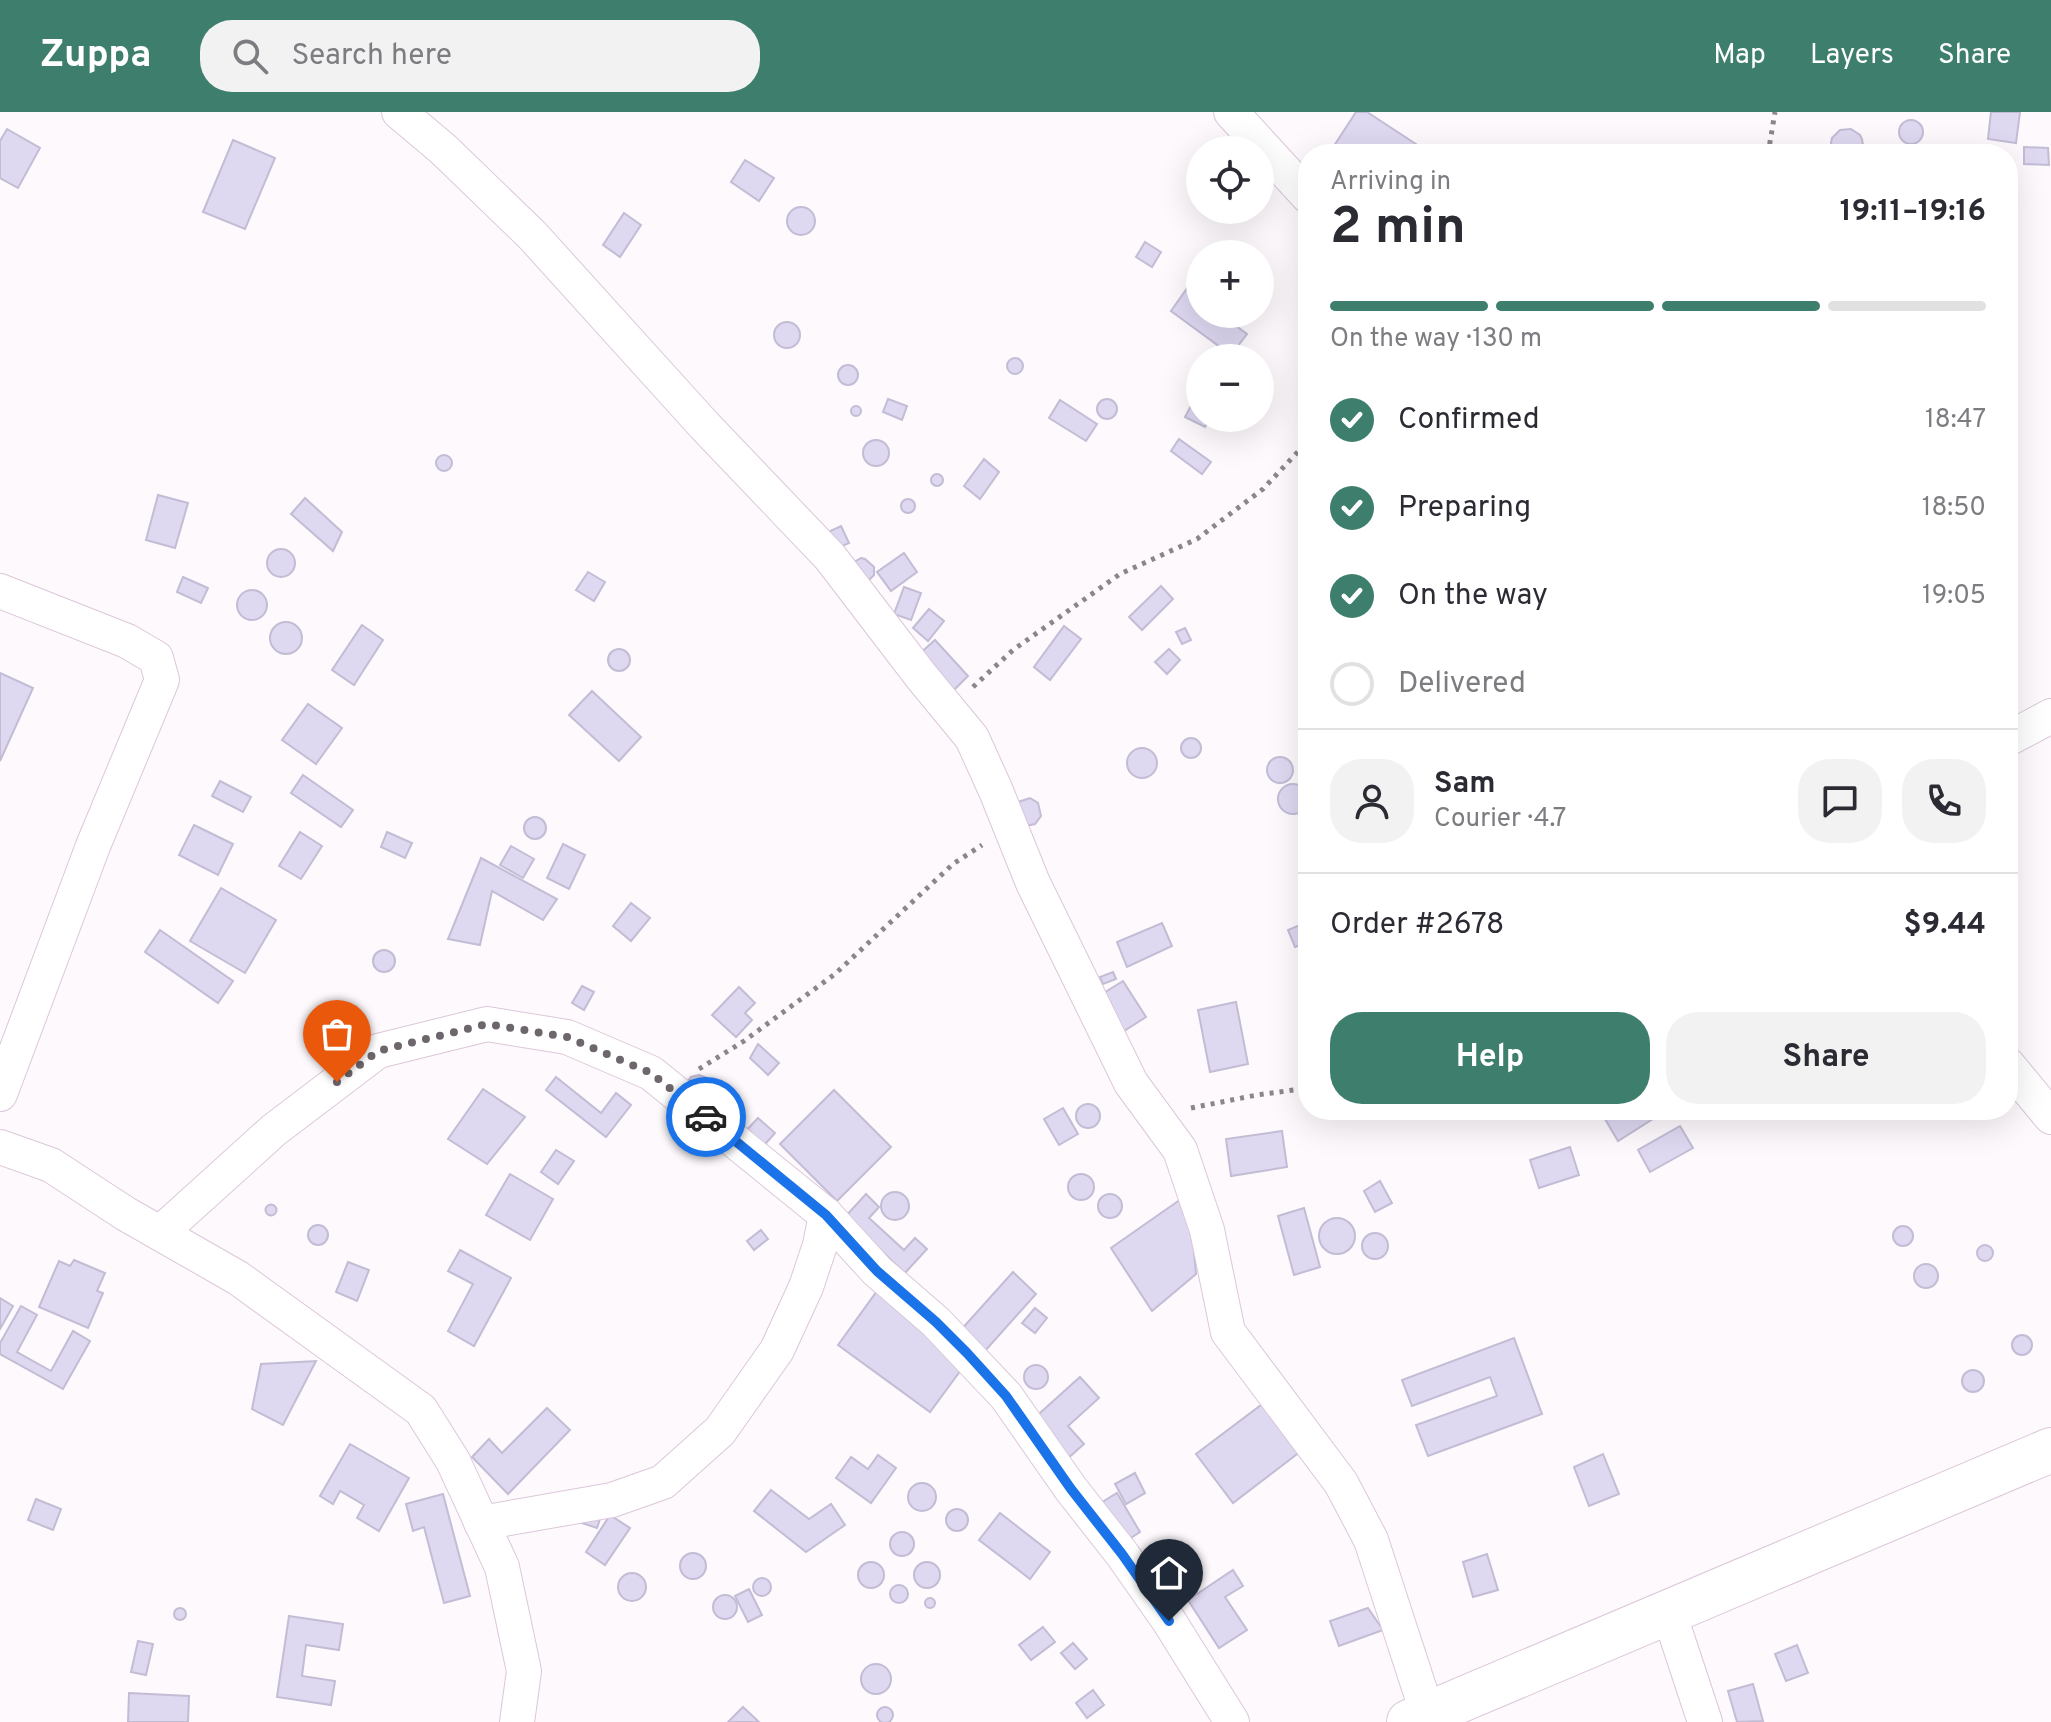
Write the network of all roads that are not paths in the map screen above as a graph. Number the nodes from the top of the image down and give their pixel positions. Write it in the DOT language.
graph roads {
  1 [pos="399,112"];
  2 [pos="1231,112"];
  3 [pos="1298,185"];
  4 [pos="0,591"];
  5 [pos="2051,716"];
  6 [pos="2018,734"];
  7 [pos="2018,1077"];
  8 [pos="0,1094"];
  9 [pos="2051,1117"];
  10 [pos="0,1147"];
  11 [pos="826,1215"];
  12 [pos="160,1233"];
  13 [pos="2051,1450"];
  14 [pos="481,1523"];
  15 [pos="1669,1613"];
  16 [pos="1419,1719"];
  17 [pos="517,1722"];
  18 [pos="1232,1722"];
  19 [pos="1705,1722"];
  1 -- 16 [label="street"];
  2 -- 3 [label="street"];
  4 -- 8 [label="street"];
  5 -- 6 [label="street"];
  7 -- 9 [label="street"];
  10 -- 12 [label="street"];
  11 -- 12 [label="street"];
  11 -- 14 [label="street"];
  11 -- 18 [label="street"];
  12 -- 14 [label="street"];
  13 -- 15 [label="street"];
  14 -- 17 [label="street"];
  15 -- 16 [label="street"];
  15 -- 19 [label="street"];
}
